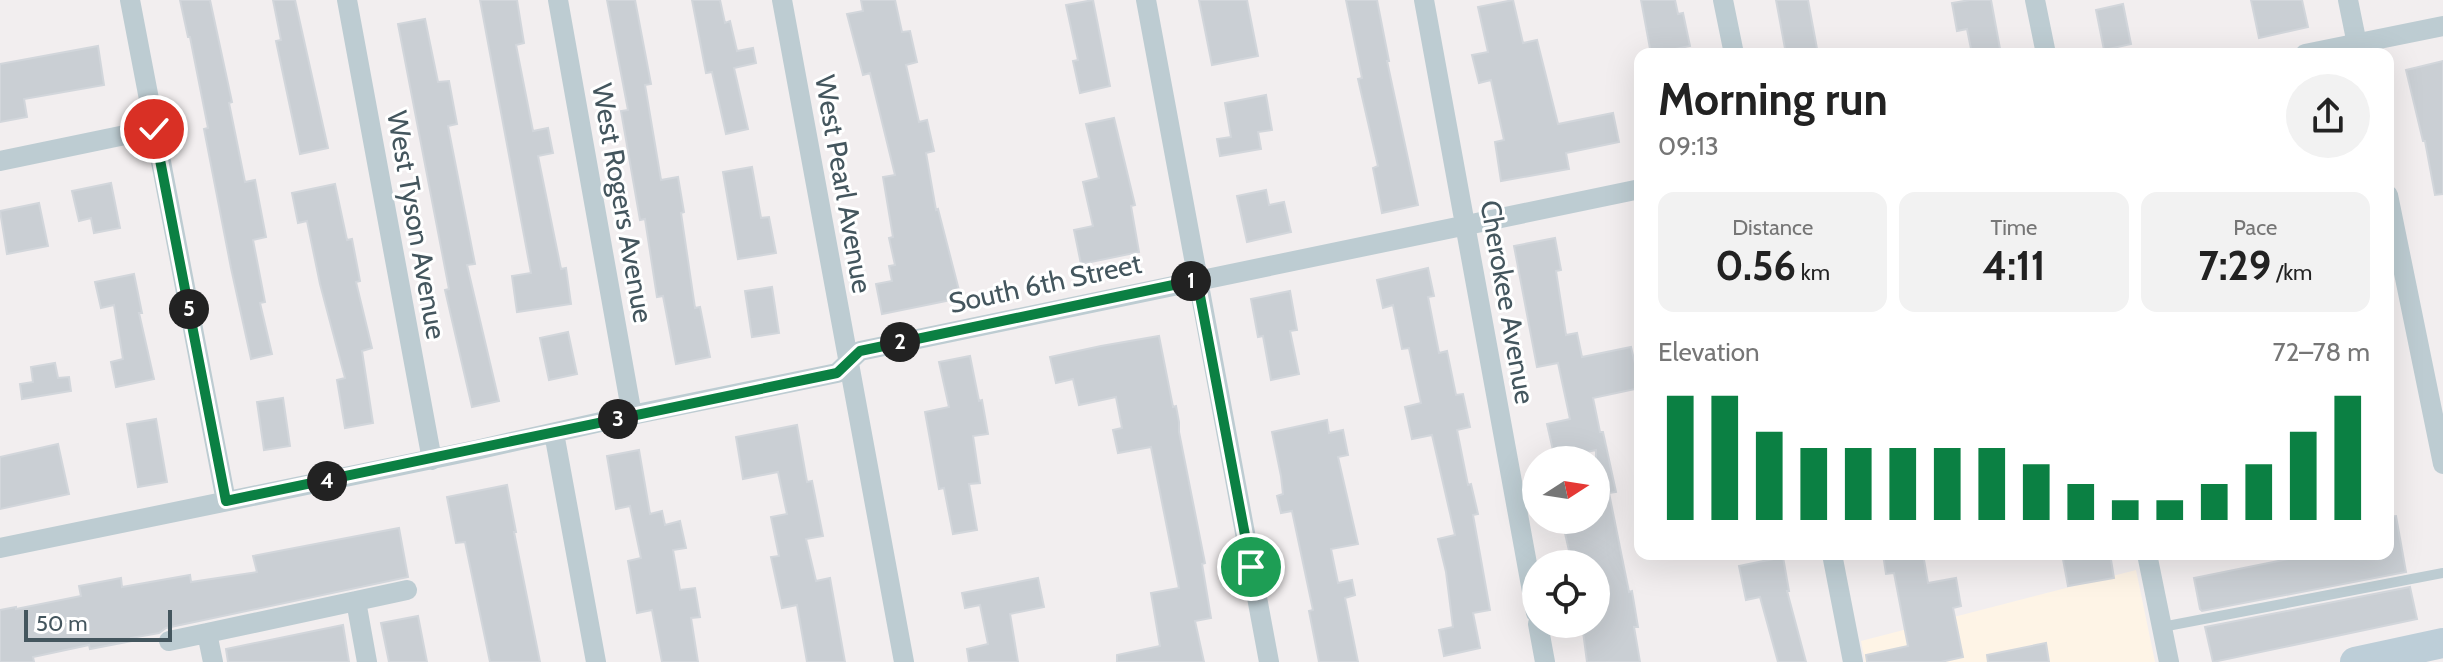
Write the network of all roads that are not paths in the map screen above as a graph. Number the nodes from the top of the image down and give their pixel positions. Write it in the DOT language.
graph roads {
  1 [pos="130,0"];
  2 [pos="347,0"];
  3 [pos="558,0"];
  4 [pos="782,0"];
  5 [pos="1146,0"];
  6 [pos="1424,0"];
  7 [pos="1723,0"];
  8 [pos="2035,0"];
  9 [pos="2348,0"];
  10 [pos="2443,26"];
  11 [pos="1733,48"];
  12 [pos="2045,48"];
  13 [pos="2358,48"];
  14 [pos="2362,48"];
  15 [pos="154,129"];
  16 [pos="0,161"];
  17 [pos="1634,190"];
  18 [pos="1465,224"];
  19 [pos="2394,224"];
  20 [pos="1197,280"];
  21 [pos="848,361"];
  22 [pos="632,415"];
  23 [pos="554,433"];
  24 [pos="432,460"];
  25 [pos="2443,464"];
  26 [pos="226,501"];
  27 [pos="0,548"];
  28 [pos="1525,550"];
  29 [pos="1833,560"];
  30 [pos="2148,560"];
  31 [pos="2443,573"];
  32 [pos="407,590"];
  33 [pos="356,601"];
  34 [pos="2162,627"];
  35 [pos="207,633"];
  36 [pos="1541,638"];
  37 [pos="169,641"];
  38 [pos="2443,643"];
  39 [pos="213,662"];
  40 [pos="367,662"];
  41 [pos="596,662"];
  42 [pos="904,662"];
  43 [pos="1269,662"];
  44 [pos="1545,662"];
  45 [pos="1853,662"];
  46 [pos="2169,662"];
  47 [pos="2355,662"];
  1 -- 15 [label="street"];
  2 -- 24 [label="street, West Tyson Avenue"];
  3 -- 22 [label="street, West Rogers Avenue"];
  4 -- 21 [label="street, West Pearl Avenue"];
  5 -- 20 [label="street"];
  6 -- 18 [label="street, Cherokee Avenue"];
  7 -- 11 [label="street"];
  8 -- 12 [label="street"];
  9 -- 13 [label="street"];
  10 -- 14 [label="street"];
  15 -- 16 [label="street"];
  15 -- 26 [label="street"];
  17 -- 18 [label="street, South 6th Street"];
  18 -- 20 [label="street, South 6th Street"];
  18 -- 28 [label="street, Cherokee Avenue"];
  19 -- 25 [label="street"];
  20 -- 21 [label="street, South 6th Street"];
  20 -- 43 [label="street"];
  21 -- 22 [label="street, South 6th Street"];
  21 -- 42 [label="street, West Pearl Avenue"];
  22 -- 23 [label="street, South 6th Street"];
  23 -- 24 [label="street, South 6th Street"];
  23 -- 41 [label="street"];
  24 -- 26 [label="street, South 6th Street"];
  26 -- 27 [label="street, South 6th Street"];
  29 -- 45 [label="street"];
  30 -- 34 [label="street"];
  31 -- 34 [label="lane"];
  32 -- 33 [label="street"];
  33 -- 35 [label="street"];
  33 -- 40 [label="street"];
  34 -- 46 [label="street"];
  35 -- 37 [label="street"];
  35 -- 39 [label="street"];
  36 -- 44 [label="street"];
  38 -- 47 [label="street"];
}
